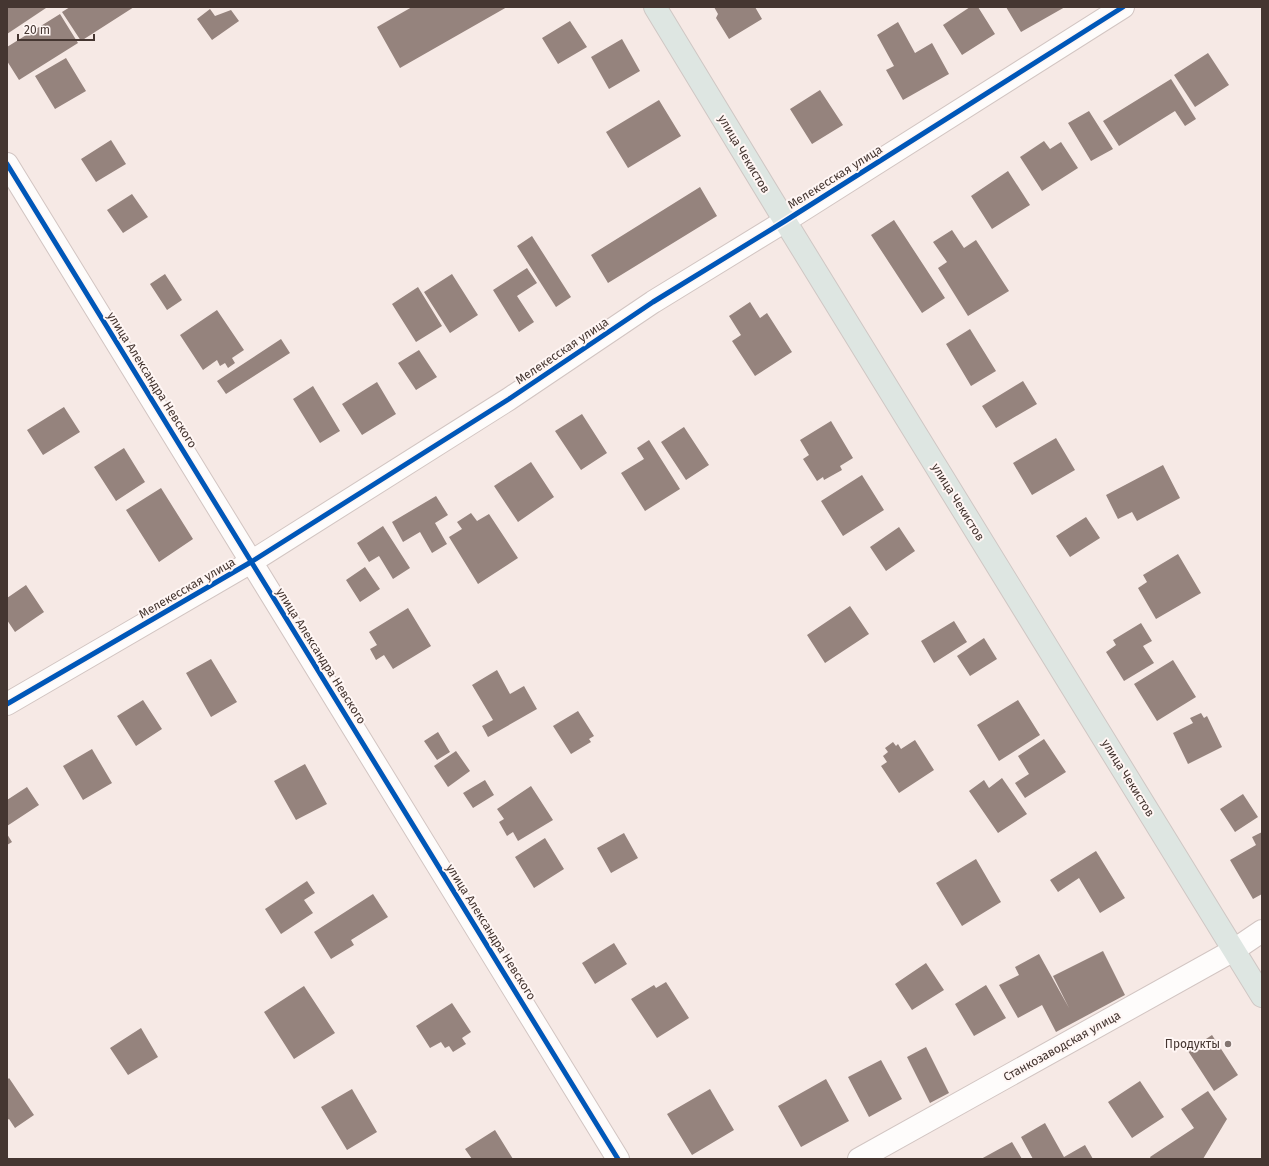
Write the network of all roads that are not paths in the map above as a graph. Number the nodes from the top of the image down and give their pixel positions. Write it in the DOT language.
graph roads {
  1 [pos="655,7"];
  2 [pos="1123,7"];
  3 [pos="7,164"];
  4 [pos="785,221"];
  5 [pos="251,562"];
  6 [pos="7,704"];
  7 [pos="1262,931"];
  8 [pos="1234,950"];
  9 [pos="1262,996"];
  10 [pos="618,1159"];
  11 [pos="860,1159"];
  1 -- 4 [label="main road, улица Чекистов"];
  2 -- 4 [label="street, Мелекесская улица"];
  3 -- 5 [label="street, улица Александра Невского"];
  4 -- 5 [label="street, Мелекесская улица"];
  4 -- 8 [label="main road, улица Чекистов"];
  5 -- 6 [label="street, Мелекесская улица"];
  5 -- 10 [label="street, улица Александра Невского"];
  7 -- 8 [label="street, Станкозаводская улица"];
  8 -- 9 [label="main road, улица Чекистов"];
  8 -- 11 [label="street, Станкозаводская улица"];
}
